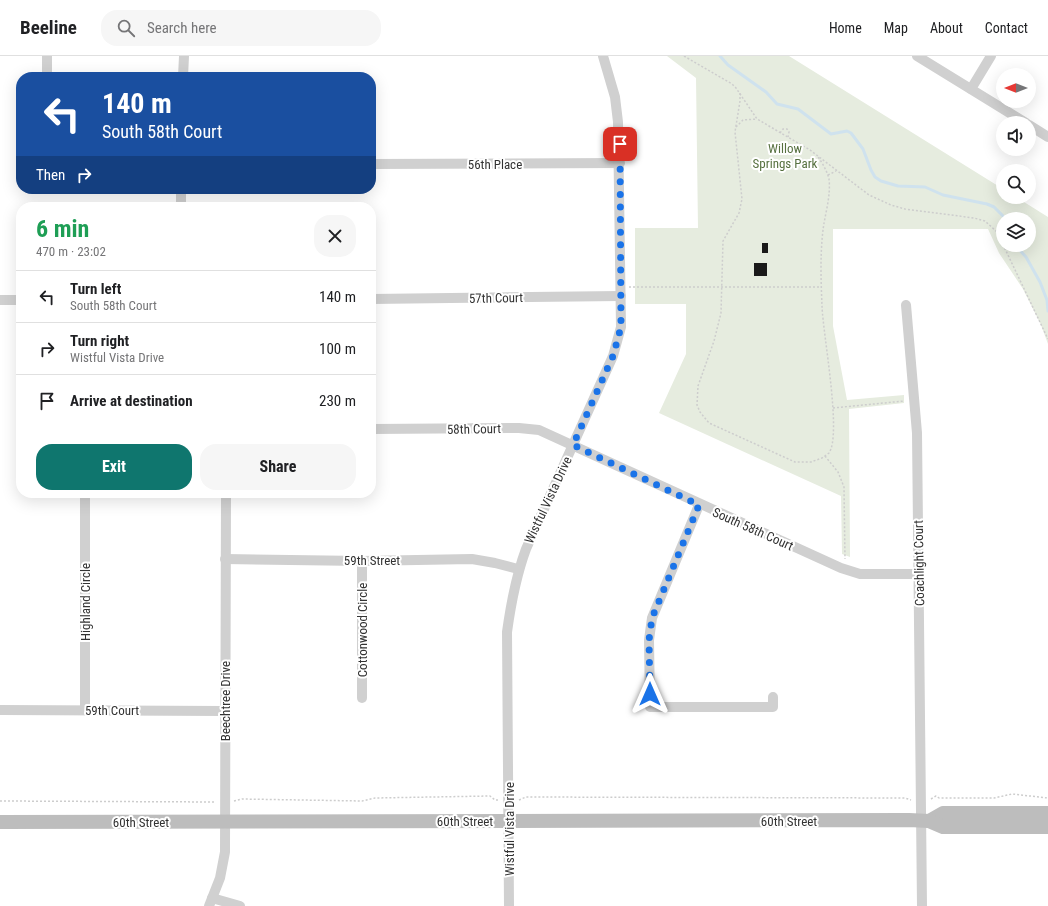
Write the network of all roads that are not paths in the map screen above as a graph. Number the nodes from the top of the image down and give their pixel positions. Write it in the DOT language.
graph roads {
  1 [pos="47,56"];
  2 [pos="184,56"];
  3 [pos="603,56"];
  4 [pos="917,56"];
  5 [pos="991,56"];
  6 [pos="47,72"];
  7 [pos="183,72"];
  8 [pos="971,89"];
  9 [pos="1015,116"];
  10 [pos="1036,129"];
  11 [pos="1048,137"];
  12 [pos="620,163"];
  13 [pos="376,164"];
  14 [pos="621,291"];
  15 [pos="376,299"];
  16 [pos="0,300"];
  17 [pos="16,300"];
  18 [pos="906,305"];
  19 [pos="376,429"];
  20 [pos="573,445"];
  21 [pos="85,498"];
  22 [pos="226,498"];
  23 [pos="699,505"];
  24 [pos="225,559"];
  25 [pos="362,561"];
  26 [pos="518,569"];
  27 [pos="919,574"];
  28 [pos="773,697"];
  29 [pos="362,698"];
  30 [pos="0,710"];
  31 [pos="85,710"];
  32 [pos="225,710"];
  33 [pos="1048,813"];
  34 [pos="509,821"];
  35 [pos="925,821"];
  36 [pos="0,822"];
  37 [pos="225,822"];
  38 [pos="1048,827"];
  39 [pos="210,902"];
  40 [pos="240,906"];
  41 [pos="509,906"];
  42 [pos="922,906"];
  1 -- 6 [label="street"];
  2 -- 7 [label="street"];
  3 -- 12 [label="street, Wistful Vista Drive"];
  4 -- 8 [label="street"];
  5 -- 8 [label="street"];
  8 -- 9 [label="street"];
  10 -- 11 [label="street"];
  12 -- 13 [label="street, 56th Place"];
  12 -- 14 [label="street, Wistful Vista Drive"];
  14 -- 15 [label="street, 57th Court"];
  14 -- 20 [label="street, Wistful Vista Drive"];
  16 -- 17 [label="street"];
  18 -- 27 [label="street, Coachlight Court"];
  19 -- 20 [label="street, 58th Court"];
  20 -- 23 [label="street, South 58th Court"];
  20 -- 26 [label="street, Wistful Vista Drive"];
  21 -- 31 [label="street, Highland Circle"];
  22 -- 24 [label="street, Beechtree Drive"];
  23 -- 27 [label="street, South 58th Court"];
  23 -- 28 [label="street"];
  24 -- 25 [label="street, 59th Street"];
  24 -- 32 [label="street, Beechtree Drive"];
  25 -- 26 [label="street, 59th Street"];
  25 -- 29 [label="street, Cottonwood Circle"];
  26 -- 34 [label="street, Wistful Vista Drive"];
  27 -- 35 [label="street, Coachlight Court"];
  30 -- 31 [label="street, 59th Court"];
  31 -- 32 [label="street, 59th Court"];
  32 -- 37 [label="street, Beechtree Drive"];
  33 -- 35 [label="street, 60th Street"];
  34 -- 35 [label="street, 60th Street"];
  34 -- 37 [label="street, 60th Street"];
  34 -- 41 [label="street, Wistful Vista Drive"];
  35 -- 38 [label="street, 60th Street"];
  35 -- 42 [label="street, Coachlight Court"];
  36 -- 37 [label="street, 60th Street"];
  37 -- 39 [label="street, Beechtree Drive"];
  39 -- 40 [label="street"];
}
